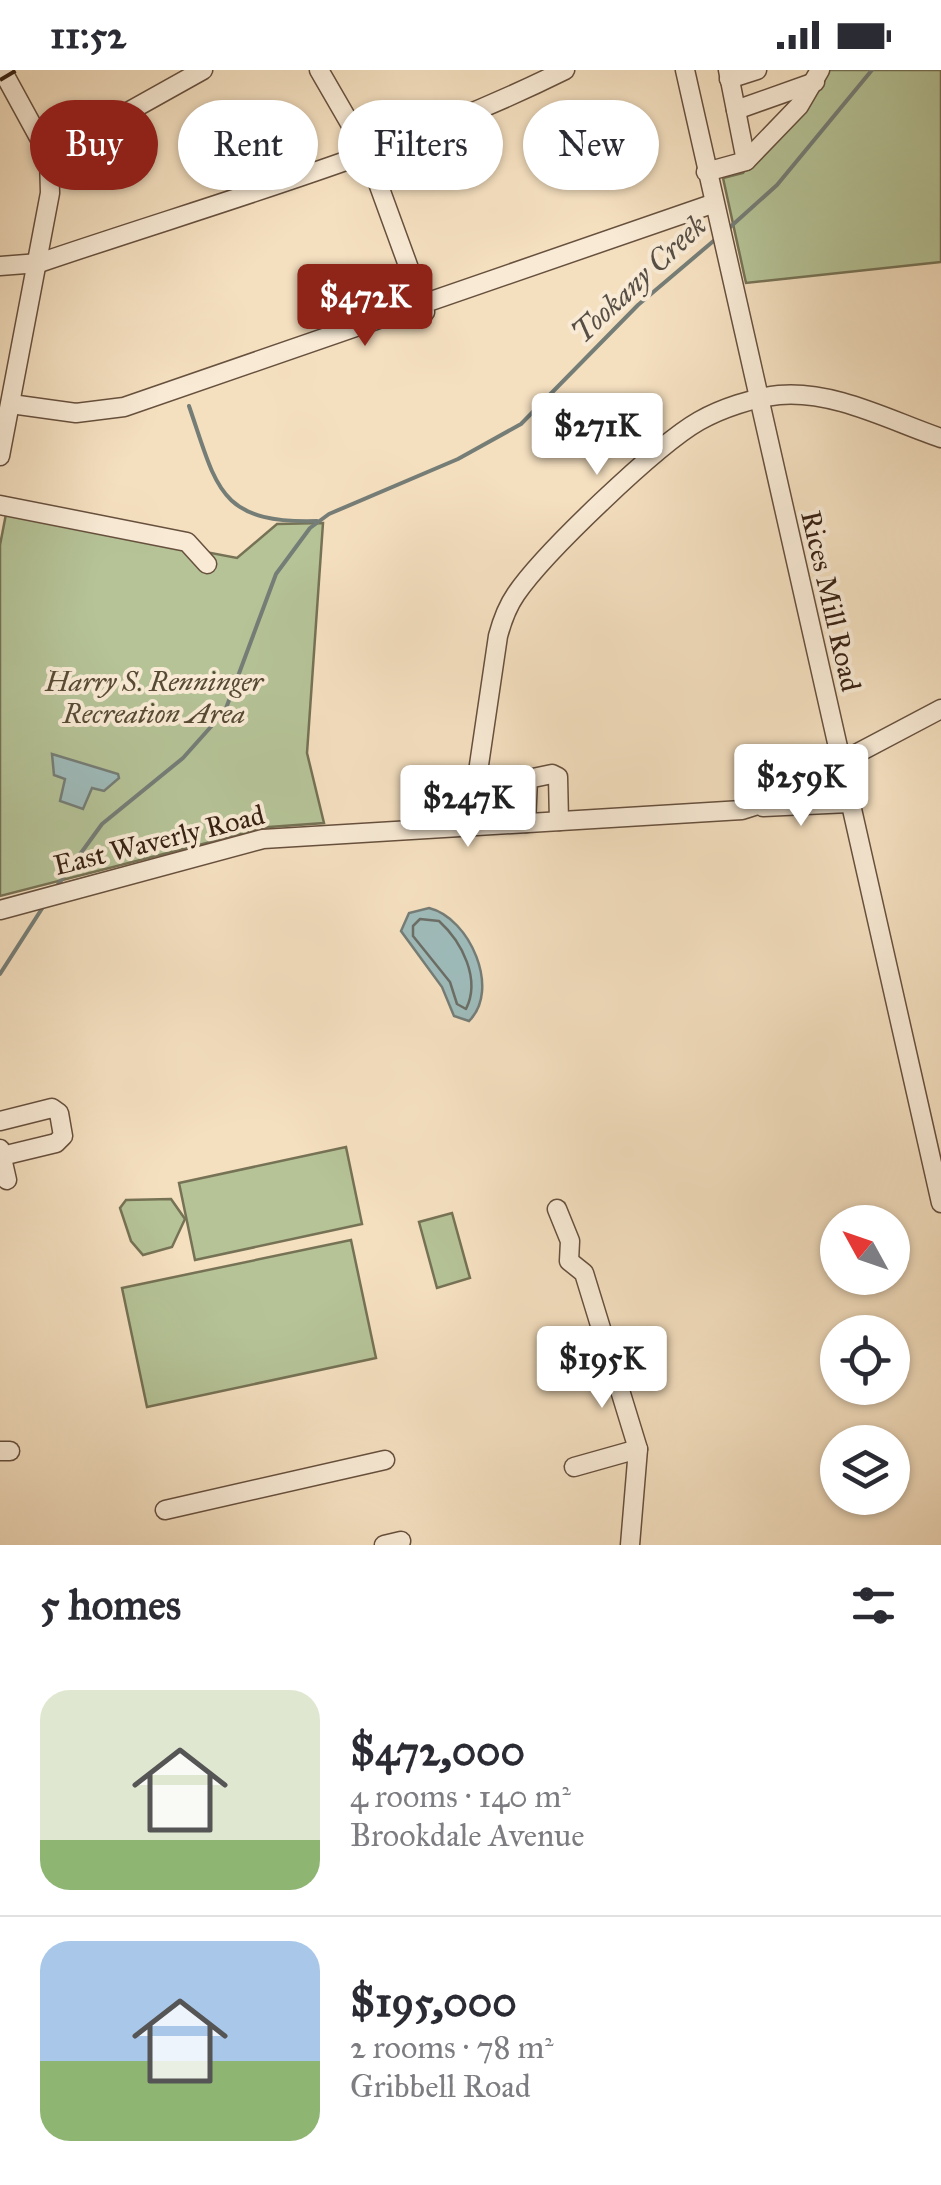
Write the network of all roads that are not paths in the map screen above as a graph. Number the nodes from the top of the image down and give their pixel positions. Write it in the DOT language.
graph roads {
  1 [pos="203,70"];
  2 [pos="319,70"];
  3 [pos="566,70"];
  4 [pos="685,70"];
  5 [pos="757,70"];
  6 [pos="728,74"];
  7 [pos="818,76"];
  8 [pos="7,78"];
  9 [pos="149,100"];
  10 [pos="502,100"];
  11 [pos="338,103"];
  12 [pos="736,110"];
  13 [pos="30,121"];
  14 [pos="746,161"];
  15 [pos="338,164"];
  16 [pos="706,172"];
  17 [pos="50,190"];
  18 [pos="380,190"];
  19 [pos="714,212"];
  20 [pos="39,264"];
  21 [pos="0,266"];
  22 [pos="424,308"];
  23 [pos="756,399"];
  24 [pos="11,404"];
  25 [pos="941,438"];
  26 [pos="0,456"];
  27 [pos="0,506"];
  28 [pos="207,564"];
  29 [pos="941,709"];
  30 [pos="840,760"];
  31 [pos="849,804"];
  32 [pos="752,807"];
  33 [pos="559,821"];
  34 [pos="526,822"];
  35 [pos="470,826"];
  36 [pos="0,910"];
  37 [pos="0,1120"];
  38 [pos="1,1152"];
  39 [pos="7,1180"];
  40 [pos="940,1192"];
  41 [pos="557,1209"];
  42 [pos="638,1449"];
  43 [pos="385,1460"];
  44 [pos="574,1467"];
  45 [pos="166,1510"];
  46 [pos="630,1545"];
  1 -- 9 [label="street"];
  2 -- 11 [label="street"];
  3 -- 10 [label="street"];
  4 -- 16 [label="street, Rices Mill Road"];
  5 -- 6 [label="street"];
  6 -- 12 [label="street"];
  7 -- 12 [label="street"];
  7 -- 14 [label="street"];
  8 -- 13 [label="street"];
  12 -- 14 [label="street"];
  14 -- 16 [label="street"];
  15 -- 20 [label="street"];
  16 -- 19 [label="street, Rices Mill Road"];
  17 -- 20 [label="street"];
  18 -- 22 [label="street"];
  19 -- 22 [label="street"];
  19 -- 23 [label="street, Rices Mill Road"];
  20 -- 21 [label="street"];
  20 -- 24 [label="street"];
  22 -- 24 [label="street"];
  23 -- 25 [label="street"];
  23 -- 30 [label="street, Rices Mill Road"];
  23 -- 35 [label="street"];
  24 -- 26 [label="street"];
  27 -- 28 [label="street"];
  29 -- 30 [label="street, East Waverly Road"];
  30 -- 31 [label="street, Rices Mill Road"];
  30 -- 32 [label="street, East Waverly Road"];
  31 -- 32 [label="street, East Waverly Road"];
  31 -- 40 [label="street, Rices Mill Road"];
  32 -- 33 [label="street, East Waverly Road"];
  33 -- 34 [label="street, East Waverly Road"];
  33 -- 34 [label="street"];
  34 -- 35 [label="street, East Waverly Road"];
  35 -- 36 [label="street, East Waverly Road"];
  37 -- 38 [label="street"];
  38 -- 39 [label="street"];
  41 -- 42 [label="street"];
  42 -- 44 [label="street"];
  42 -- 46 [label="street"];
  43 -- 45 [label="street"];
}
